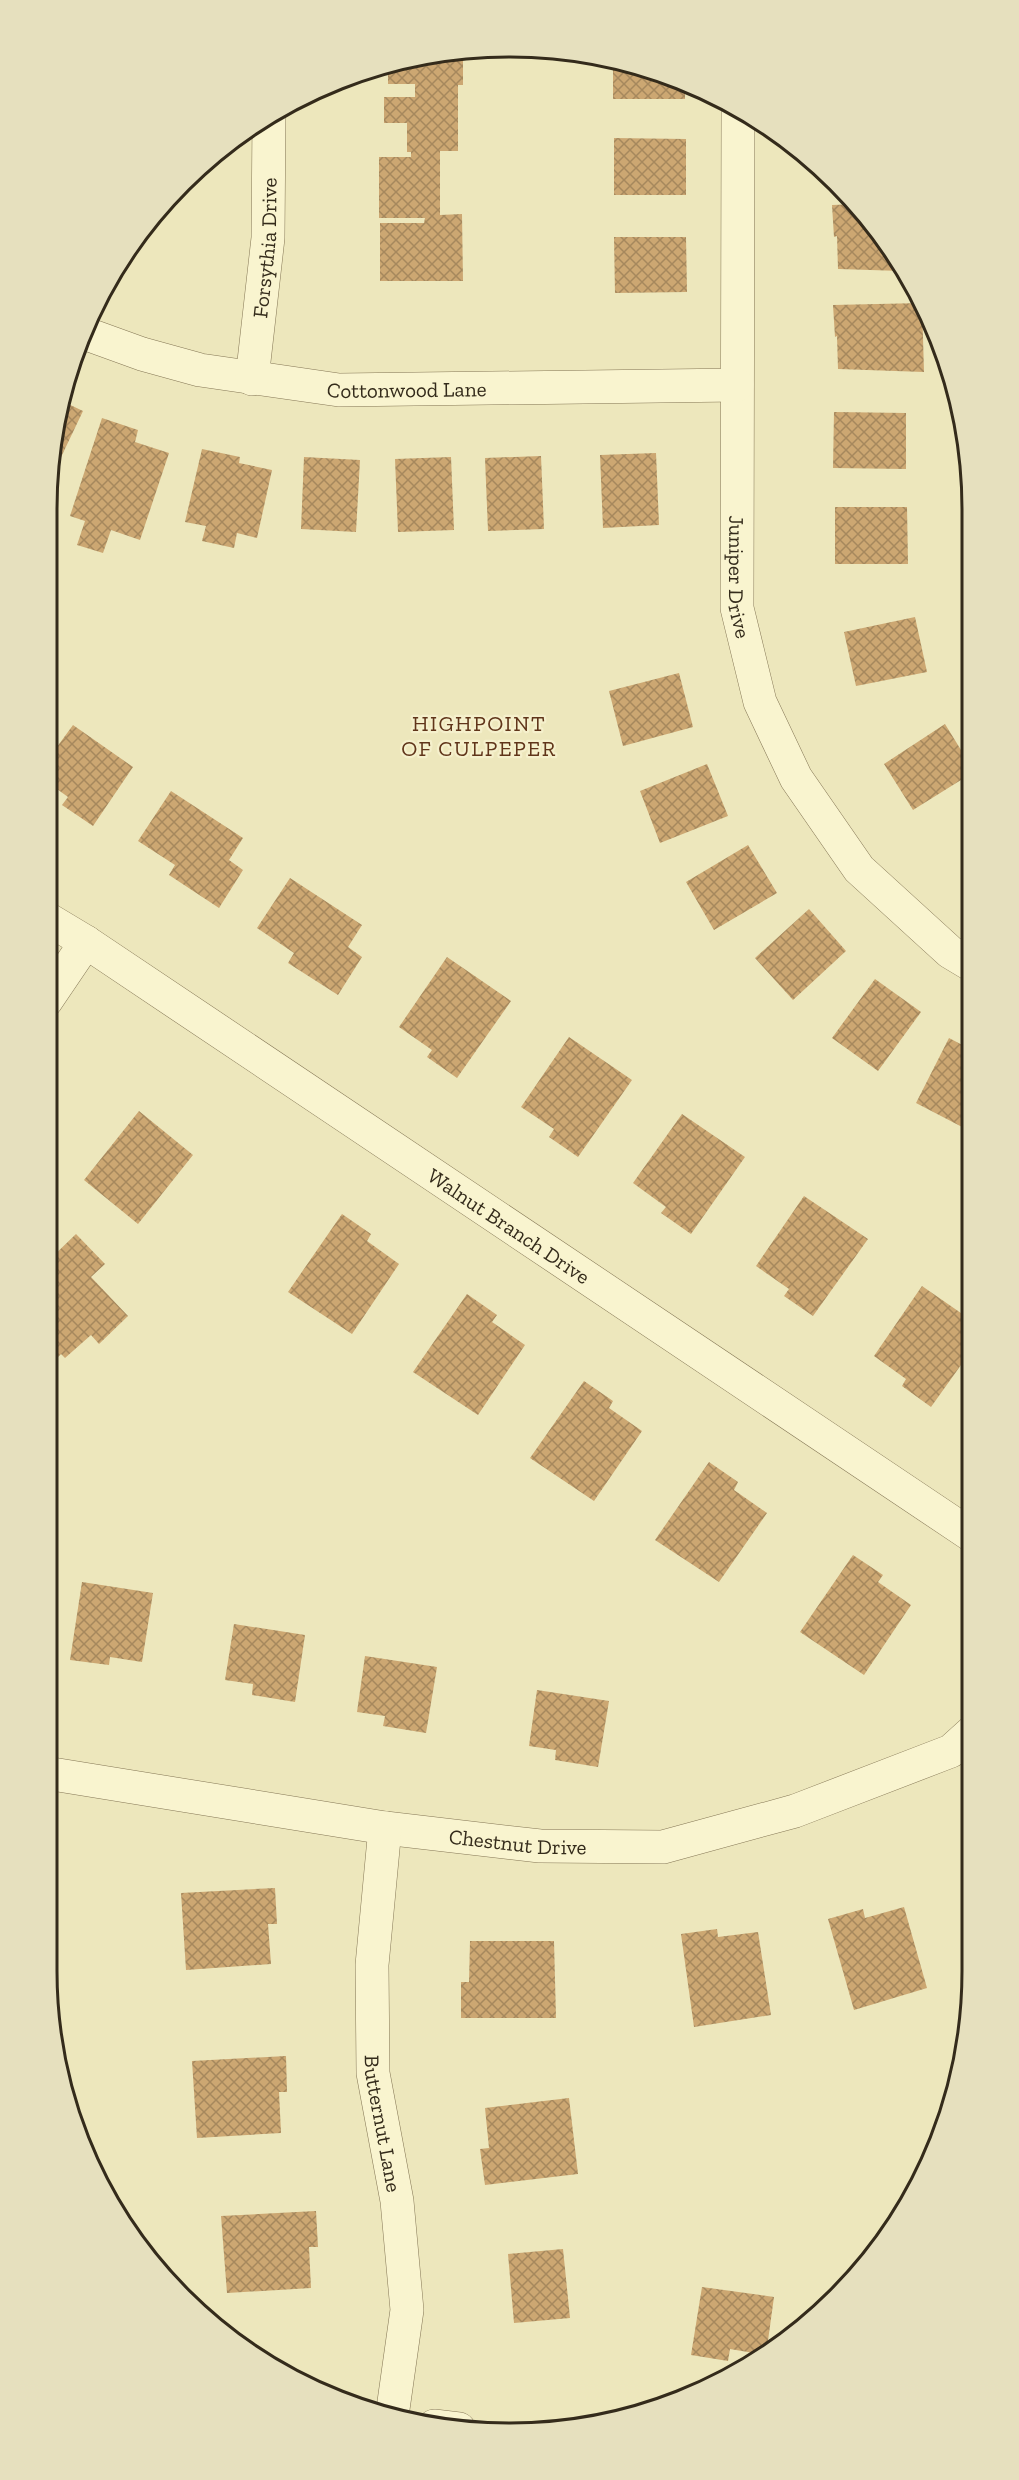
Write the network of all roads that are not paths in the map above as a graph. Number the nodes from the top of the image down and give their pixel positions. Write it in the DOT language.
graph roads {
  1 [pos="738,119"];
  2 [pos="269,126"];
  3 [pos="91,336"];
  4 [pos="252,379"];
  5 [pos="737,385"];
  6 [pos="57,925"];
  7 [pos="86,942"];
  8 [pos="962,959"];
  9 [pos="57,985"];
  10 [pos="962,1529"];
  11 [pos="962,1741"];
  12 [pos="57,1775"];
  13 [pos="385,1828"];
  14 [pos="393,2408"];
  1 -- 5 [label="street, Juniper Drive"];
  2 -- 4 [label="street, Forsythia Drive"];
  3 -- 4 [label="street, Cottonwood Lane"];
  4 -- 5 [label="street, Cottonwood Lane"];
  5 -- 8 [label="street, Juniper Drive"];
  6 -- 7 [label="street, Walnut Branch Drive"];
  7 -- 9 [label="street"];
  7 -- 10 [label="street, Walnut Branch Drive"];
  11 -- 13 [label="street, Chestnut Drive"];
  12 -- 13 [label="street, Chestnut Drive"];
  13 -- 14 [label="street, Butternut Lane"];
}
